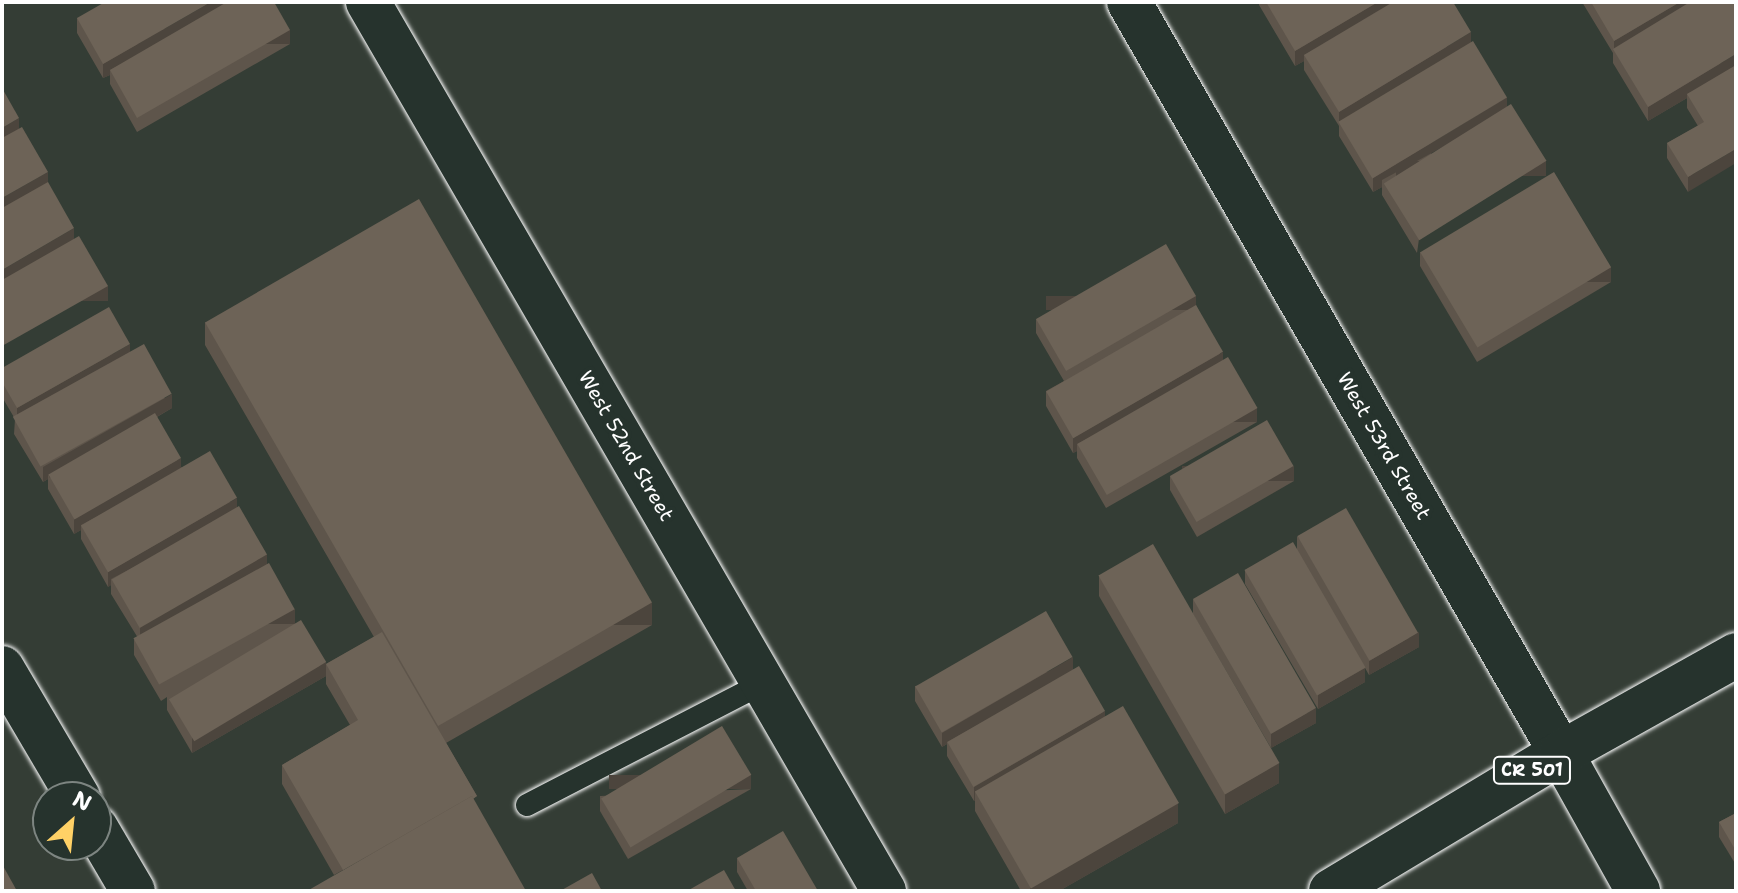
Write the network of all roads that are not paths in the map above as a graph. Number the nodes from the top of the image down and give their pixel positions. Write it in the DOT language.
graph roads {
  1 [pos="368,2"];
  2 [pos="1129,2"];
  3 [pos="1736,655"];
  4 [pos="2,668"];
  5 [pos="763,683"];
  6 [pos="1561,753"];
  7 [pos="69,781"];
  8 [pos="527,805"];
  9 [pos="112,855"];
  10 [pos="133,891"];
  11 [pos="884,891"];
  12 [pos="1331,891"];
  13 [pos="1638,891"];
  1 -- 5 [label="street, West 52nd Street"];
  2 -- 6 [label="street, West 53rd Street"];
  3 -- 6 [label="street, CR 501"];
  4 -- 7 [label="street"];
  5 -- 8 [label="lane"];
  5 -- 11 [label="street, West 52nd Street"];
  6 -- 12 [label="street, CR 501"];
  6 -- 13 [label="street, West 53rd Street"];
  9 -- 10 [label="street"];
}
